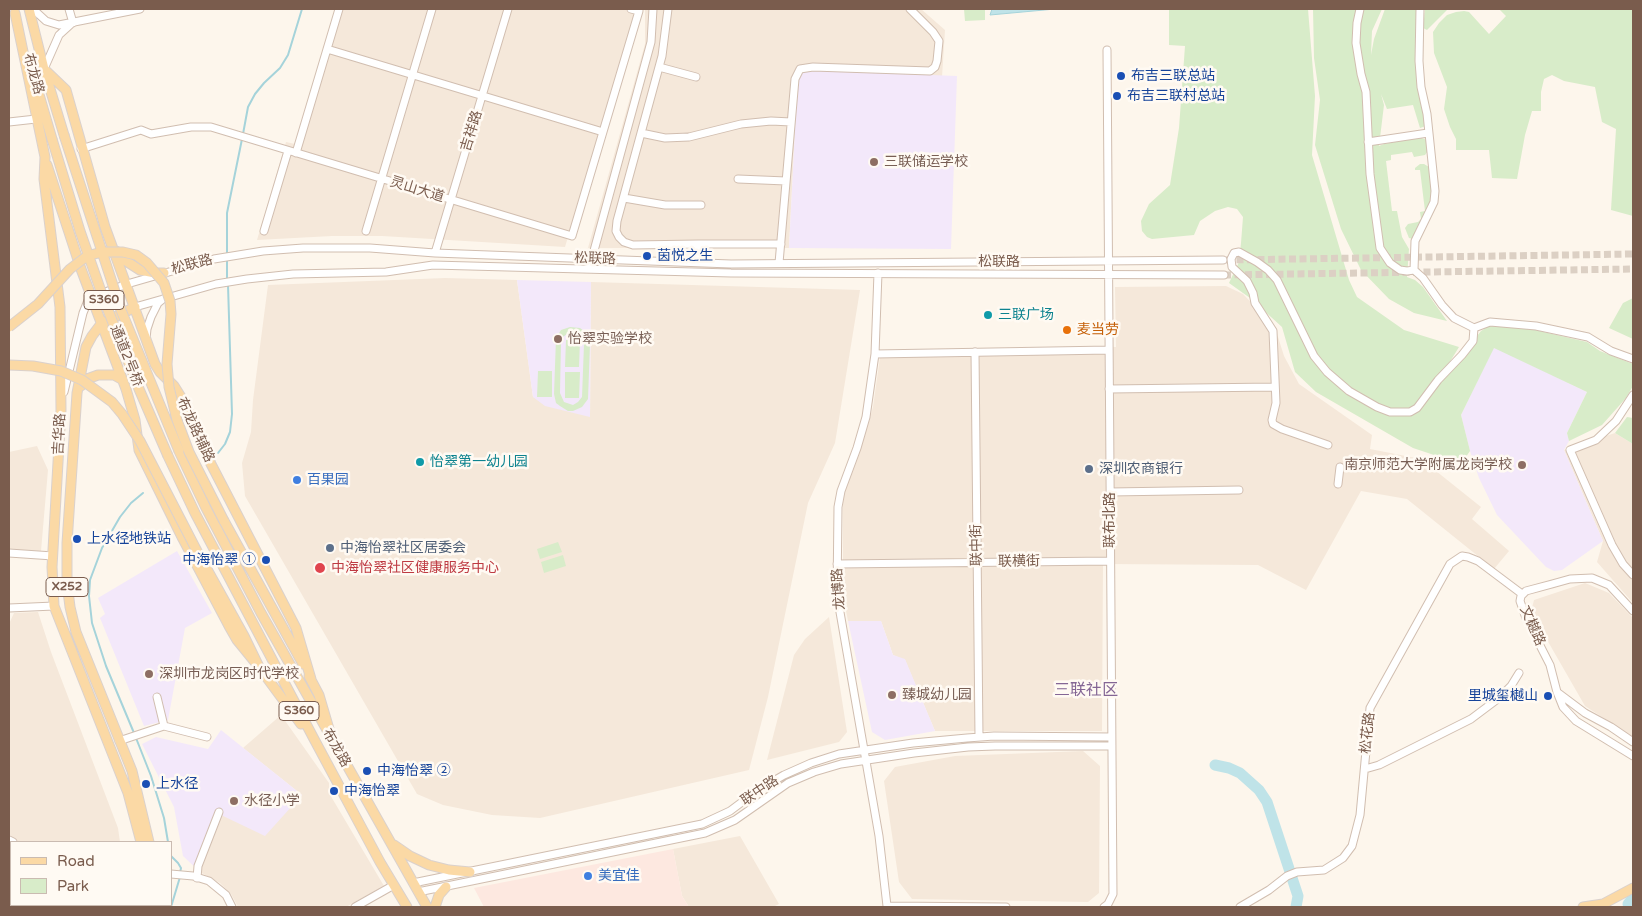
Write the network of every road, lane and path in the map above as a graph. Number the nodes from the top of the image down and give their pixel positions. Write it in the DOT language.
graph roads {
  1 [pos="31,9"];
  2 [pos="69,9"];
  3 [pos="140,9"];
  4 [pos="339,9"];
  5 [pos="432,9"];
  6 [pos="508,9"];
  7 [pos="631,9"];
  8 [pos="653,9"];
  9 [pos="668,9"];
  10 [pos="910,9"];
  11 [pos="1360,9"];
  12 [pos="1420,9"];
  13 [pos="15,11"];
  14 [pos="73,23"];
  15 [pos="327,49"];
  16 [pos="1107,50"];
  17 [pos="660,67"];
  18 [pos="44,69"];
  19 [pos="412,75"];
  20 [pos="696,77"];
  21 [pos="482,96"];
  22 [pos="36,119"];
  23 [pos="9,122"];
  24 [pos="791,122"];
  25 [pos="603,132"];
  26 [pos="641,133"];
  27 [pos="1428,133"];
  28 [pos="64,135"];
  29 [pos="52,139"];
  30 [pos="1368,142"];
  31 [pos="81,149"];
  32 [pos="288,151"];
  33 [pos="296,153"];
  34 [pos="44,157"];
  35 [pos="380,179"];
  36 [pos="738,179"];
  37 [pos="786,181"];
  38 [pos="624,198"];
  39 [pos="451,200"];
  40 [pos="701,205"];
  41 [pos="264,231"];
  42 [pos="366,231"];
  43 [pos="111,243"];
  44 [pos="698,244"];
  45 [pos="781,244"];
  46 [pos="435,253"];
  47 [pos="592,259"];
  48 [pos="1223,260"];
  49 [pos="1108,261"];
  50 [pos="697,262"];
  51 [pos="779,263"];
  52 [pos="589,269"];
  53 [pos="1414,270"];
  54 [pos="164,273"];
  55 [pos="878,274"];
  56 [pos="1109,274"];
  57 [pos="1224,275"];
  58 [pos="127,284"];
  59 [pos="91,297"];
  60 [pos="163,299"];
  61 [pos="134,307"];
  62 [pos="101,324"];
  63 [pos="9,327"];
  64 [pos="1474,328"];
  65 [pos="146,339"];
  66 [pos="1109,350"];
  67 [pos="975,352"];
  68 [pos="875,354"];
  69 [pos="1633,359"];
  70 [pos="9,365"];
  71 [pos="123,380"];
  72 [pos="1275,388"];
  73 [pos="1109,389"];
  74 [pos="77,393"];
  75 [pos="1633,395"];
  76 [pos="62,410"];
  77 [pos="1328,445"];
  78 [pos="1340,466"];
  79 [pos="1338,484"];
  80 [pos="1239,490"];
  81 [pos="1110,492"];
  82 [pos="206,508"];
  83 [pos="195,513"];
  84 [pos="9,553"];
  85 [pos="53,556"];
  86 [pos="1110,561"];
  87 [pos="977,562"];
  88 [pos="837,564"];
  89 [pos="1633,576"];
  90 [pos="1522,594"];
  91 [pos="54,606"];
  92 [pos="9,608"];
  93 [pos="1633,611"];
  94 [pos="259,667"];
  95 [pos="1519,673"];
  96 [pos="311,680"];
  97 [pos="1557,692"];
  98 [pos="157,698"];
  99 [pos="164,726"];
  100 [pos="207,736"];
  101 [pos="979,737"];
  102 [pos="1112,737"];
  103 [pos="314,739"];
  104 [pos="119,741"];
  105 [pos="1633,742"];
  106 [pos="333,743"];
  107 [pos="1112,746"];
  108 [pos="864,750"];
  109 [pos="1633,756"];
  110 [pos="866,760"];
  111 [pos="1364,769"];
  112 [pos="219,812"];
  113 [pos="141,841"];
  114 [pos="149,841"];
  115 [pos="393,844"];
  116 [pos="470,872"];
  117 [pos="172,874"];
  118 [pos="195,877"];
  119 [pos="413,883"];
  120 [pos="394,885"];
  121 [pos="446,887"];
  122 [pos="1633,888"];
  123 [pos="418,892"];
  124 [pos="232,907"];
  125 [pos="355,907"];
  126 [pos="407,907"];
  127 [pos="427,907"];
  128 [pos="434,907"];
  129 [pos="1006,907"];
  130 [pos="1104,907"];
  131 [pos="1240,907"];
  132 [pos="1583,907"];
  1 -- 14 [label="street"];
  1 -- 18 [label="main road, 布龙路 / S360"];
  2 -- 14 [label="street"];
  3 -- 14 [label="street"];
  4 -- 15 [label="street"];
  5 -- 19 [label="street"];
  6 -- 21 [label="street, 吉祥路"];
  7 -- 25 [label="street"];
  8 -- 47 [label="street"];
  9 -- 17 [label="street"];
  10 -- 24 [label="street"];
  11 -- 30 [label="street"];
  12 -- 27 [label="street"];
  13 -- 22 [label="main road, 吉华路 / X252"];
  13 -- 29 [label="main road, 布龙路 / S360"];
  14 -- 18 [label="street"];
  15 -- 19 [label="street"];
  15 -- 33 [label="street"];
  16 -- 49 [label="street, 联布北路"];
  17 -- 20 [label="street"];
  17 -- 26 [label="street"];
  18 -- 28 [label="main road, 布龙路 / S360"];
  18 -- 31 [label="main road, 布龙路辅路"];
  19 -- 21 [label="street"];
  19 -- 35 [label="street"];
  21 -- 25 [label="street"];
  21 -- 39 [label="street, 吉祥路"];
  22 -- 23 [label="street"];
  22 -- 34 [label="main road, 吉华路 / X252"];
  24 -- 26 [label="street"];
  24 -- 37 [label="street"];
  25 -- 39 [label="street, 灵山大道"];
  26 -- 38 [label="street"];
  27 -- 30 [label="street"];
  27 -- 53 [label="street"];
  28 -- 82 [label="main road, 通道2号桥 / S360, bridge"];
  29 -- 83 [label="main road, 通道2号桥 / S360, bridge"];
  30 -- 53 [label="street"];
  31 -- 32 [label="street, 灵山大道"];
  31 -- 43 [label="main road, 布龙路辅路"];
  32 -- 33 [label="street, 灵山大道"];
  32 -- 41 [label="street"];
  33 -- 35 [label="street, 灵山大道"];
  34 -- 59 [label="main road"];
  34 -- 76 [label="main road, 吉华路 / X252"];
  35 -- 39 [label="street, 灵山大道"];
  35 -- 42 [label="street"];
  36 -- 37 [label="street"];
  37 -- 45 [label="street"];
  38 -- 40 [label="street"];
  38 -- 44 [label="street"];
  39 -- 46 [label="street, 吉祥路"];
  43 -- 54 [label="main road"];
  43 -- 58 [label="main road, 布龙路辅路"];
  44 -- 45 [label="street"];
  44 -- 50 [label="street"];
  45 -- 51 [label="street"];
  46 -- 47 [label="street, 松联路"];
  46 -- 54 [label="street, 松联路"];
  47 -- 50 [label="street, 松联路"];
  47 -- 52 [label="street"];
  48 -- 49 [label="street, 松联路"];
  49 -- 51 [label="street, 松联路"];
  49 -- 56 [label="street, 联布北路"];
  50 -- 51 [label="street, 松联路"];
  52 -- 55 [label="street, 松联路"];
  52 -- 60 [label="street, 松联路"];
  53 -- 64 [label="street"];
  54 -- 58 [label="street, 松联路"];
  55 -- 56 [label="street, 松联路"];
  55 -- 68 [label="street, 龙博路"];
  56 -- 57 [label="street, 松联路"];
  56 -- 66 [label="street, 联布北路"];
  58 -- 59 [label="street, 松联路"];
  58 -- 61 [label="main road, 布龙路辅路"];
  59 -- 62 [label="main road"];
  59 -- 76 [label="street"];
  60 -- 61 [label="street, 松联路"];
  60 -- 65 [label="street"];
  61 -- 62 [label="main road, 吉华路 / X252"];
  61 -- 65 [label="main road, 布龙路辅路"];
  62 -- 71 [label="main road"];
  62 -- 74 [label="main road, 吉华路 / X252"];
  63 -- 96 [label="main road, bridge"];
  64 -- 69 [label="street"];
  64 -- 72 [label="street"];
  65 -- 96 [label="main road, 布龙路辅路"];
  66 -- 67 [label="street"];
  66 -- 73 [label="street, 联布北路"];
  67 -- 68 [label="street"];
  67 -- 87 [label="street, 联中街"];
  68 -- 88 [label="street, 龙博路"];
  70 -- 94 [label="main road, bridge"];
  71 -- 74 [label="main road"];
  71 -- 94 [label="main road"];
  72 -- 73 [label="street"];
  72 -- 77 [label="street"];
  73 -- 81 [label="street, 联布北路"];
  74 -- 104 [label="main road, 吉华路 / X252"];
  75 -- 89 [label="street"];
  76 -- 85 [label="main road, 吉华路 / X252"];
  78 -- 79 [label="street"];
  80 -- 81 [label="street"];
  81 -- 86 [label="street, 联布北路"];
  82 -- 106 [label="main road, 布龙路 / S360"];
  83 -- 103 [label="main road, 布龙路 / S360"];
  84 -- 85 [label="street"];
  85 -- 91 [label="main road, 吉华路 / X252"];
  86 -- 87 [label="street, 联横街"];
  86 -- 102 [label="street, 联布北路"];
  87 -- 88 [label="street, 联横街"];
  87 -- 101 [label="street, 联中街"];
  88 -- 108 [label="street, 龙博路"];
  90 -- 93 [label="street, 文樾路"];
  90 -- 97 [label="street, 文樾路"];
  90 -- 111 [label="street, 松花路"];
  91 -- 92 [label="street"];
  91 -- 113 [label="main road, 吉华路 / X252"];
  94 -- 103 [label="main road"];
  95 -- 111 [label="street"];
  96 -- 106 [label="main road"];
  97 -- 105 [label="street"];
  97 -- 109 [label="street, 文樾路"];
  98 -- 99 [label="street"];
  99 -- 100 [label="street"];
  99 -- 104 [label="street"];
  101 -- 102 [label="street, 联中路"];
  101 -- 108 [label="street, 联中路"];
  102 -- 107 [label="street, 联布北路"];
  103 -- 120 [label="main road, 布龙路 / S360"];
  104 -- 114 [label="main road, 吉华路 / X252"];
  106 -- 115 [label="main road, 布龙路 / S360"];
  107 -- 110 [label="street, 联中路"];
  107 -- 130 [label="street, 联布北路"];
  108 -- 110 [label="street, 龙博路"];
  108 -- 116 [label="street, 联中路"];
  110 -- 121 [label="street, 联中路"];
  110 -- 129 [label="street, 龙博路"];
  111 -- 131 [label="street, 松花路"];
  112 -- 118 [label="street"];
  115 -- 116 [label="main road"];
  115 -- 119 [label="main road, 布龙路 / S360"];
  116 -- 119 [label="street, 联中路"];
  117 -- 118 [label="street"];
  118 -- 124 [label="street"];
  119 -- 123 [label="main road, 布龙路 / S360"];
  120 -- 125 [label="street"];
  120 -- 126 [label="main road, 布龙路 / S360"];
  121 -- 123 [label="street, 联中路"];
  121 -- 128 [label="main road"];
  122 -- 132 [label="main road"];
  123 -- 127 [label="main road, 布龙路 / S360"];
}
